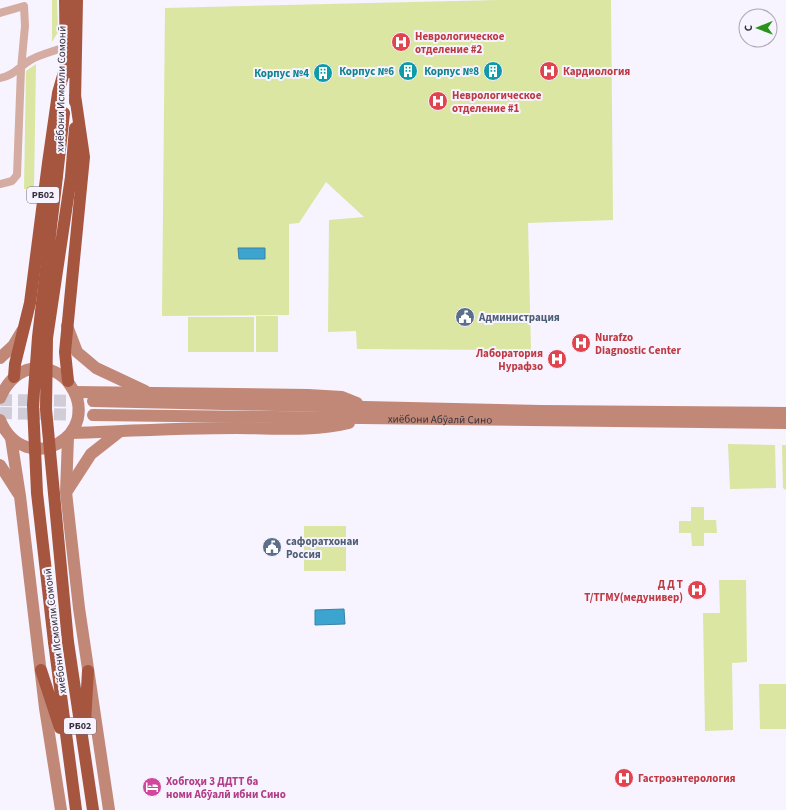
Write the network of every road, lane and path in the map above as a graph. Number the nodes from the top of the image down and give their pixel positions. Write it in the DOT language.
graph roads {
  1 [pos="66,0"];
  2 [pos="77,0"];
  3 [pos="0,14"];
  4 [pos="65,48"];
  5 [pos="66,65"];
  6 [pos="21,68"];
  7 [pos="0,78"];
  8 [pos="75,95"];
  9 [pos="0,184"];
  10 [pos="25,326"];
  11 [pos="67,326"];
  12 [pos="0,358"];
  13 [pos="8,380"];
  14 [pos="68,381"];
  15 [pos="75,392"];
  16 [pos="148,393"];
  17 [pos="0,398"];
  18 [pos="93,401"];
  19 [pos="366,406"];
  20 [pos="786,413"];
  21 [pos="93,415"];
  22 [pos="365,418"];
  23 [pos="0,420"];
  24 [pos="786,423"];
  25 [pos="118,432"];
  26 [pos="69,435"];
  27 [pos="7,437"];
  28 [pos="0,465"];
  29 [pos="66,492"];
  30 [pos="20,496"];
  31 [pos="41,670"];
  32 [pos="88,671"];
  33 [pos="83,748"];
  34 [pos="69,757"];
  35 [pos="61,810"];
  36 [pos="76,810"];
  37 [pos="93,810"];
  38 [pos="109,810"];
  1 -- 4 [label="highway, хиёбони Исмоили Сомонӣ / РБ02"];
  2 -- 8 [label="highway, хиёбони Исмоили Сомонӣ / РБ02"];
  3 -- 6 [label="street"];
  4 -- 5 [label="highway, хиёбони Исмоили Сомонӣ / РБ02"];
  4 -- 6 [label="street"];
  5 -- 10 [label="highway, РБ02"];
  5 -- 34 [label="highway, хиёбони Исмоили Сомонӣ / РБ02, bridge"];
  6 -- 7 [label="street"];
  6 -- 9 [label="street"];
  8 -- 11 [label="highway, РБ02"];
  8 -- 33 [label="highway, хиёбони Исмоили Сомонӣ / РБ02, bridge"];
  10 -- 12 [label="main road"];
  10 -- 13 [label="highway, РБ02"];
  11 -- 14 [label="highway, РБ02"];
  11 -- 16 [label="main road"];
  13 -- 14 [label="main road"];
  13 -- 17 [label="main road"];
  14 -- 15 [label="main road"];
  15 -- 16 [label="main road"];
  15 -- 26 [label="main road"];
  16 -- 19 [label="main road"];
  18 -- 19 [label="main road, хиёбони Абӯалӣ Сино"];
  19 -- 20 [label="main road, хиёбони Абӯалӣ Сино"];
  21 -- 22 [label="main road, хиёбони Абӯалӣ Сино"];
  22 -- 24 [label="main road, хиёбони Абӯалӣ Сино"];
  22 -- 25 [label="main road"];
  23 -- 27 [label="main road"];
  25 -- 26 [label="main road"];
  25 -- 29 [label="main road"];
  26 -- 27 [label="main road"];
  26 -- 29 [label="main road"];
  27 -- 30 [label="main road"];
  28 -- 30 [label="main road"];
  29 -- 32 [label="main road"];
  30 -- 31 [label="main road"];
  31 -- 34 [label="highway"];
  31 -- 35 [label="main road"];
  32 -- 33 [label="highway"];
  32 -- 38 [label="main road"];
  33 -- 37 [label="highway, хиёбони Исмоили Сомонӣ / РБ02"];
  34 -- 36 [label="highway, хиёбони Исмоили Сомонӣ / РБ02"];
}
